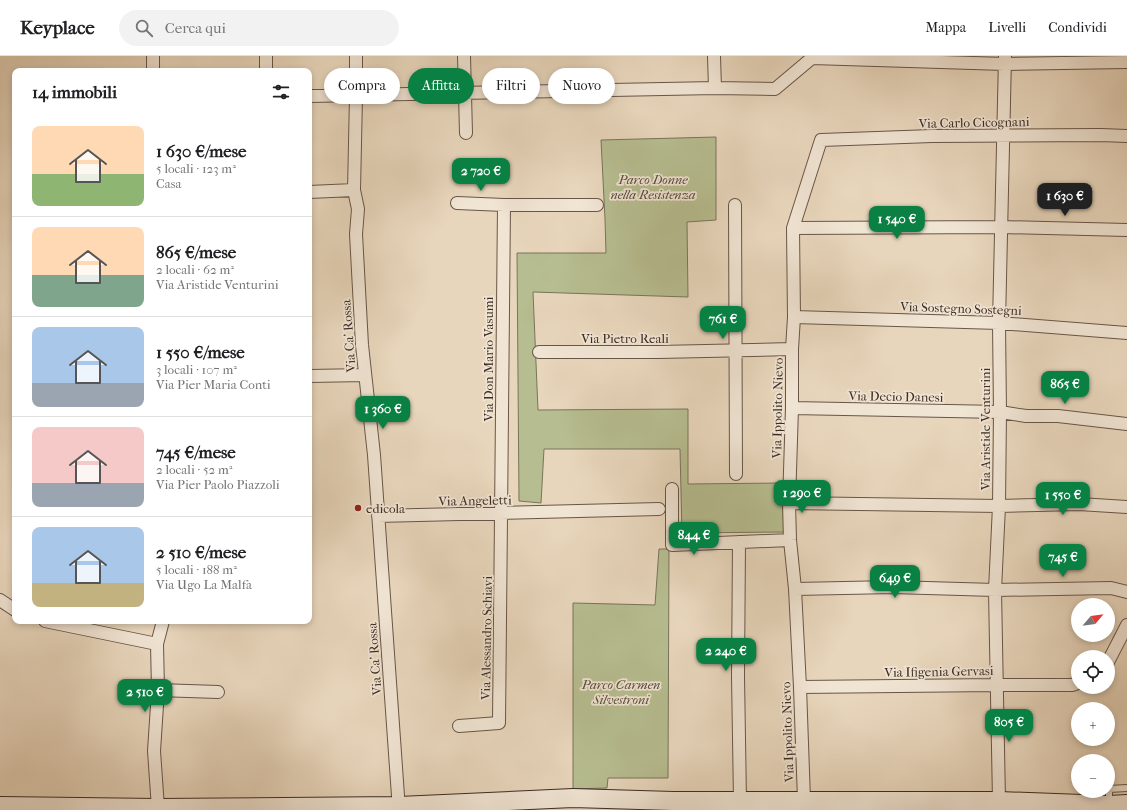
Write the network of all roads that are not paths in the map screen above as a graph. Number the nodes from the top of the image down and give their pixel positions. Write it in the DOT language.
graph roads {
  1 [pos="153,56"];
  2 [pos="266,56"];
  3 [pos="356,56"];
  4 [pos="464,56"];
  5 [pos="714,56"];
  6 [pos="1005,60"];
  7 [pos="1127,62"];
  8 [pos="153,68"];
  9 [pos="266,68"];
  10 [pos="356,68"];
  11 [pos="465,68"];
  12 [pos="715,88"];
  13 [pos="474,92"];
  14 [pos="312,96"];
  15 [pos="324,96"];
  16 [pos="356,104"];
  17 [pos="466,104"];
  18 [pos="466,133"];
  19 [pos="1002,135"];
  20 [pos="1127,136"];
  21 [pos="821,140"];
  22 [pos="354,190"];
  23 [pos="312,192"];
  24 [pos="457,203"];
  25 [pos="504,205"];
  26 [pos="597,205"];
  27 [pos="735,205"];
  28 [pos="1002,227"];
  29 [pos="793,228"];
  30 [pos="1127,230"];
  31 [pos="794,317"];
  32 [pos="999,323"];
  33 [pos="1127,333"];
  34 [pos="792,349"];
  35 [pos="735,351"];
  36 [pos="538,352"];
  37 [pos="365,375"];
  38 [pos="312,376"];
  39 [pos="792,408"];
  40 [pos="1000,412"];
  41 [pos="1127,424"];
  42 [pos="736,474"];
  43 [pos="672,489"];
  44 [pos="789,503"];
  45 [pos="999,506"];
  46 [pos="1127,508"];
  47 [pos="659,510"];
  48 [pos="501,513"];
  49 [pos="378,516"];
  50 [pos="790,540"];
  51 [pos="739,542"];
  52 [pos="795,589"];
  53 [pos="995,590"];
  54 [pos="1127,592"];
  55 [pos="0,600"];
  56 [pos="12,605"];
  57 [pos="60,624"];
  58 [pos="162,624"];
  59 [pos="1127,625"];
  60 [pos="157,644"];
  61 [pos="1114,650"];
  62 [pos="996,684"];
  63 [pos="1071,685"];
  64 [pos="800,687"];
  65 [pos="158,690"];
  66 [pos="218,692"];
  67 [pos="459,726"];
  68 [pos="1127,788"];
  69 [pos="804,800"];
  70 [pos="740,801"];
  71 [pos="998,802"];
  72 [pos="1118,805"];
  73 [pos="0,806"];
  74 [pos="158,808"];
  75 [pos="399,808"];
  1 -- 8 [label="street"];
  2 -- 9 [label="street"];
  3 -- 10 [label="street, Via Ca' Rossa"];
  4 -- 11 [label="street"];
  5 -- 12 [label="street"];
  6 -- 7 [label="street"];
  6 -- 12 [label="street"];
  6 -- 19 [label="street, Via Aristide Venturini"];
  12 -- 13 [label="street"];
  14 -- 15 [label="street"];
  16 -- 22 [label="street, Via Ca' Rossa"];
  17 -- 18 [label="street"];
  19 -- 20 [label="street, Via Carlo Cicognani"];
  19 -- 21 [label="street, Via Carlo Cicognani"];
  19 -- 28 [label="street, Via Aristide Venturini"];
  21 -- 29 [label="street, Via Ippolito Nievo"];
  22 -- 23 [label="street"];
  22 -- 37 [label="street, Via Ca' Rossa"];
  24 -- 25 [label="street"];
  25 -- 26 [label="street"];
  25 -- 48 [label="street, Via Don Mario Vasumi"];
  27 -- 35 [label="street"];
  28 -- 29 [label="street"];
  28 -- 30 [label="street"];
  28 -- 32 [label="street, Via Aristide Venturini"];
  29 -- 31 [label="street, Via Ippolito Nievo"];
  31 -- 32 [label="street, Via Sostegno Sostegni"];
  31 -- 34 [label="street, Via Ippolito Nievo"];
  32 -- 33 [label="street, Via Sostegno Sostegni"];
  32 -- 40 [label="street, Via Aristide Venturini"];
  34 -- 35 [label="street, Via Pietro Reali"];
  34 -- 39 [label="street, Via Ippolito Nievo"];
  35 -- 36 [label="street, Via Pietro Reali"];
  35 -- 42 [label="street"];
  37 -- 38 [label="street"];
  37 -- 49 [label="street, Via Ca' Rossa"];
  39 -- 40 [label="street, Via Decio Danesi"];
  39 -- 44 [label="street, Via Ippolito Nievo"];
  40 -- 41 [label="street, Via Decio Danesi"];
  40 -- 45 [label="street, Via Aristide Venturini"];
  43 -- 51 [label="street"];
  44 -- 45 [label="street"];
  44 -- 50 [label="street, Via Ippolito Nievo"];
  45 -- 46 [label="street"];
  45 -- 53 [label="street, Via Aristide Venturini"];
  47 -- 48 [label="street, Via Angeletti"];
  48 -- 49 [label="street, Via Angeletti"];
  48 -- 67 [label="street, Via Alessandro Schiavi"];
  49 -- 75 [label="street, Via Ca' Rossa"];
  50 -- 51 [label="street"];
  50 -- 52 [label="street, Via Ippolito Nievo"];
  51 -- 70 [label="street"];
  52 -- 53 [label="street"];
  52 -- 64 [label="street, Via Ippolito Nievo"];
  53 -- 54 [label="street"];
  53 -- 62 [label="street, Via Aristide Venturini"];
  55 -- 56 [label="street"];
  57 -- 60 [label="street"];
  58 -- 60 [label="street"];
  59 -- 61 [label="street"];
  60 -- 65 [label="street"];
  62 -- 63 [label="street, Via Ifigenia Gervasi"];
  62 -- 64 [label="street, Via Ifigenia Gervasi"];
  62 -- 71 [label="street, Via Aristide Venturini"];
  64 -- 69 [label="street, Via Ippolito Nievo"];
  65 -- 66 [label="street"];
  65 -- 74 [label="street"];
  68 -- 72 [label="lane"];
  69 -- 70 [label="main road"];
  69 -- 71 [label="main road"];
  70 -- 75 [label="main road"];
  71 -- 72 [label="main road"];
  73 -- 74 [label="main road"];
  74 -- 75 [label="main road"];
}
